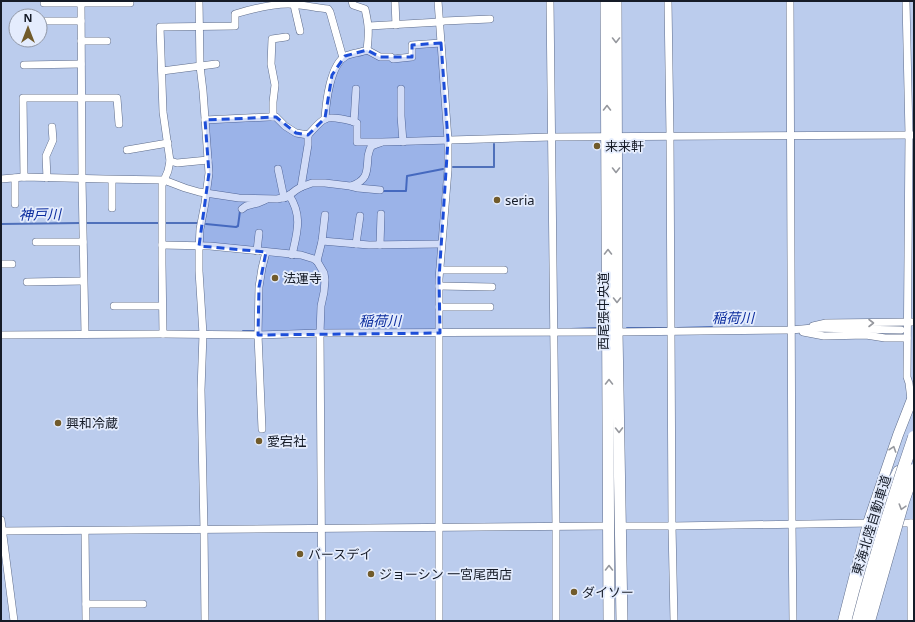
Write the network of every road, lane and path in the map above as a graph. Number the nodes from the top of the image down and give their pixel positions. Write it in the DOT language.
graph roads {
  1 [pos="199,1"];
  2 [pos="352,1"];
  3 [pos="395,1"];
  4 [pos="438,1"];
  5 [pos="550,1"];
  6 [pos="606,1"];
  7 [pos="616,1"];
  8 [pos="668,1"];
  9 [pos="790,1"];
  10 [pos="906,1"];
  11 [pos="81,2"];
  12 [pos="44,3"];
  13 [pos="130,3"];
  14 [pos="294,4"];
  15 [pos="321,5"];
  16 [pos="490,19"];
  17 [pos="48,21"];
  18 [pos="81,21"];
  19 [pos="440,22"];
  20 [pos="396,25"];
  21 [pos="199,26"];
  22 [pos="369,26"];
  23 [pos="300,31"];
  24 [pos="286,37"];
  25 [pos="81,41"];
  26 [pos="107,41"];
  27 [pos="441,43"];
  28 [pos="367,50"];
  29 [pos="343,58"];
  30 [pos="81,64"];
  31 [pos="216,64"];
  32 [pos="24,65"];
  33 [pos="200,66"];
  34 [pos="162,71"];
  35 [pos="356,89"];
  36 [pos="401,89"];
  37 [pos="81,98"];
  38 [pos="273,117"];
  39 [pos="325,119"];
  40 [pos="205,120"];
  41 [pos="354,122"];
  42 [pos="119,124"];
  43 [pos="52,127"];
  44 [pos="308,135"];
  45 [pos="790,135"];
  46 [pos="911,135"];
  47 [pos="611,136"];
  48 [pos="670,136"];
  49 [pos="551,137"];
  50 [pos="448,140"];
  51 [pos="382,142"];
  52 [pos="404,142"];
  53 [pos="168,143"];
  54 [pos="127,150"];
  55 [pos="208,160"];
  56 [pos="170,161"];
  57 [pos="278,169"];
  58 [pos="24,177"];
  59 [pos="15,178"];
  60 [pos="47,178"];
  61 [pos="1,179"];
  62 [pos="82,179"];
  63 [pos="112,180"];
  64 [pos="164,180"];
  65 [pos="301,186"];
  66 [pos="350,186"];
  67 [pos="380,190"];
  68 [pos="207,193"];
  69 [pos="287,196"];
  70 [pos="267,199"];
  71 [pos="15,204"];
  72 [pos="112,208"];
  73 [pos="242,209"];
  74 [pos="381,214"];
  75 [pos="326,215"];
  76 [pos="360,216"];
  77 [pos="259,233"];
  78 [pos="322,241"];
  79 [pos="36,242"];
  80 [pos="83,242"];
  81 [pos="356,244"];
  82 [pos="441,244"];
  83 [pos="380,245"];
  84 [pos="162,246"];
  85 [pos="199,246"];
  86 [pos="257,252"];
  87 [pos="266,252"];
  88 [pos="292,255"];
  89 [pos="317,261"];
  90 [pos="1,264"];
  91 [pos="12,264"];
  92 [pos="440,270"];
  93 [pos="504,270"];
  94 [pos="84,281"];
  95 [pos="27,282"];
  96 [pos="439,286"];
  97 [pos="492,287"];
  98 [pos="114,306"];
  99 [pos="162,306"];
  100 [pos="439,307"];
  101 [pos="490,307"];
  102 [pos="911,322"];
  103 [pos="791,330"];
  104 [pos="901,330"];
  105 [pos="554,332"];
  106 [pos="613,332"];
  107 [pos="670,332"];
  108 [pos="320,333"];
  109 [pos="440,333"];
  110 [pos="85,334"];
  111 [pos="163,334"];
  112 [pos="203,334"];
  113 [pos="1,335"];
  114 [pos="258,335"];
  115 [pos="907,338"];
  116 [pos="913,398"];
  117 [pos="262,429"];
  118 [pos="914,437"];
  119 [pos="914,441"];
  120 [pos="914,470"];
  121 [pos="1,520"];
  122 [pos="873,523"];
  123 [pos="912,523"];
  124 [pos="792,524"];
  125 [pos="615,526"];
  126 [pos="672,526"];
  127 [pos="556,527"];
  128 [pos="440,528"];
  129 [pos="321,529"];
  130 [pos="85,530"];
  131 [pos="204,530"];
  132 [pos="2,531"];
  133 [pos="86,604"];
  134 [pos="144,604"];
  135 [pos="14,621"];
  136 [pos="86,621"];
  137 [pos="205,621"];
  138 [pos="322,621"];
  139 [pos="439,621"];
  140 [pos="556,621"];
  141 [pos="609,621"];
  142 [pos="622,621"];
  143 [pos="674,621"];
  144 [pos="793,621"];
  145 [pos="843,621"];
  146 [pos="851,621"];
  147 [pos="858,621"];
  148 [pos="869,621"];
  149 [pos="911,621"];
  1 -- 21 [label="street"];
  2 -- 22 [label="street"];
  3 -- 20 [label="street"];
  4 -- 19 [label="street"];
  5 -- 49 [label="street"];
  47 -- 6 [label="main road, 西尾張中央道, one-way"];
  7 -- 47 [label="main road, 西尾張中央道, one-way"];
  8 -- 48 [label="street"];
  9 -- 45 [label="street"];
  10 -- 46 [label="street"];
  11 -- 12 [label="street"];
  11 -- 13 [label="street"];
  11 -- 18 [label="street"];
  14 -- 15 [label="street"];
  14 -- 21 [label="street"];
  14 -- 23 [label="street"];
  15 -- 29 [label="street"];
  16 -- 19 [label="street"];
  17 -- 18 [label="street"];
  18 -- 25 [label="street"];
  19 -- 20 [label="street"];
  19 -- 27 [label="street"];
  20 -- 22 [label="street"];
  21 -- 33 [label="street"];
  21 -- 34 [label="street"];
  22 -- 28 [label="street"];
  24 -- 38 [label="street"];
  25 -- 26 [label="street"];
  25 -- 30 [label="street"];
  27 -- 28 [label="street"];
  27 -- 50 [label="street"];
  28 -- 29 [label="street"];
  29 -- 39 [label="street"];
  30 -- 32 [label="street"];
  30 -- 37 [label="street"];
  31 -- 33 [label="street"];
  33 -- 34 [label="street"];
  33 -- 40 [label="street"];
  34 -- 53 [label="street"];
  35 -- 41 [label="street"];
  36 -- 52 [label="street"];
  37 -- 42 [label="street"];
  37 -- 58 [label="street"];
  37 -- 62 [label="street"];
  38 -- 40 [label="street"];
  38 -- 44 [label="street"];
  39 -- 41 [label="street"];
  39 -- 44 [label="street"];
  40 -- 55 [label="street"];
  41 -- 51 [label="street"];
  43 -- 60 [label="street"];
  44 -- 65 [label="street"];
  45 -- 46 [label="street"];
  45 -- 48 [label="street"];
  45 -- 103 [label="street"];
  46 -- 102 [label="street"];
  47 -- 48 [label="street"];
  47 -- 49 [label="street"];
  47 -- 106 [label="main road, 西尾張中央道"];
  48 -- 107 [label="street"];
  49 -- 50 [label="street"];
  49 -- 105 [label="street"];
  50 -- 52 [label="street"];
  50 -- 82 [label="street"];
  51 -- 52 [label="street"];
  51 -- 66 [label="street"];
  53 -- 54 [label="street"];
  53 -- 56 [label="street"];
  55 -- 56 [label="street"];
  55 -- 68 [label="street"];
  56 -- 64 [label="street"];
  57 -- 69 [label="street"];
  58 -- 59 [label="street"];
  58 -- 60 [label="street"];
  59 -- 61 [label="street"];
  59 -- 71 [label="street"];
  60 -- 62 [label="street"];
  62 -- 63 [label="street"];
  62 -- 80 [label="street"];
  63 -- 64 [label="street"];
  63 -- 72 [label="street"];
  64 -- 68 [label="street"];
  64 -- 84 [label="street"];
  65 -- 66 [label="street"];
  65 -- 69 [label="street"];
  66 -- 67 [label="street"];
  68 -- 70 [label="street"];
  68 -- 85 [label="street"];
  69 -- 70 [label="street"];
  69 -- 88 [label="street"];
  70 -- 73 [label="street"];
  74 -- 83 [label="street"];
  75 -- 78 [label="street"];
  76 -- 81 [label="street"];
  77 -- 86 [label="street"];
  78 -- 81 [label="street"];
  78 -- 89 [label="street"];
  79 -- 80 [label="street"];
  80 -- 94 [label="street"];
  81 -- 83 [label="street"];
  82 -- 83 [label="street"];
  82 -- 92 [label="street"];
  84 -- 85 [label="street"];
  84 -- 99 [label="street"];
  85 -- 86 [label="street"];
  85 -- 112 [label="street"];
  86 -- 87 [label="street"];
  87 -- 88 [label="street"];
  87 -- 114 [label="street"];
  88 -- 89 [label="street"];
  89 -- 108 [label="street"];
  90 -- 91 [label="street"];
  92 -- 93 [label="street"];
  92 -- 96 [label="street"];
  94 -- 95 [label="street"];
  94 -- 110 [label="street"];
  96 -- 97 [label="street"];
  96 -- 100 [label="street"];
  98 -- 99 [label="street"];
  99 -- 111 [label="street"];
  100 -- 101 [label="street"];
  100 -- 109 [label="street"];
  103 -- 102 [label="street, one-way"];
  102 -- 115 [label="street"];
  103 -- 104 [label="street"];
  103 -- 107 [label="street"];
  103 -- 115 [label="street"];
  103 -- 124 [label="street"];
  105 -- 106 [label="street"];
  105 -- 109 [label="street"];
  105 -- 127 [label="street"];
  106 -- 107 [label="street"];
  106 -- 125 [label="main road, 西尾張中央道"];
  107 -- 126 [label="street"];
  108 -- 109 [label="street"];
  108 -- 114 [label="street"];
  108 -- 129 [label="street"];
  109 -- 128 [label="street"];
  110 -- 111 [label="street"];
  110 -- 113 [label="street"];
  111 -- 112 [label="street"];
  112 -- 114 [label="street"];
  112 -- 131 [label="street"];
  114 -- 117 [label="street"];
  115 -- 116 [label="street"];
  122 -- 116 [label="main road, one-way"];
  118 -- 147 [label="highway, 東海北陸自動車道, bridge"];
  119 -- 122 [label="main road"];
  120 -- 148 [label="highway, 東海北陸自動車道, one-way, bridge"];
  121 -- 132 [label="street"];
  122 -- 123 [label="street"];
  122 -- 124 [label="street"];
  122 -- 145 [label="main road"];
  122 -- 146 [label="main road"];
  123 -- 149 [label="street"];
  124 -- 126 [label="street"];
  124 -- 144 [label="street"];
  125 -- 126 [label="street"];
  125 -- 127 [label="street"];
  141 -- 125 [label="main road, 西尾張中央道, one-way"];
  125 -- 142 [label="main road, 西尾張中央道"];
  126 -- 143 [label="street"];
  127 -- 128 [label="street"];
  127 -- 140 [label="street"];
  128 -- 129 [label="street"];
  128 -- 139 [label="street"];
  129 -- 131 [label="street"];
  129 -- 138 [label="street"];
  130 -- 131 [label="street"];
  130 -- 132 [label="street"];
  130 -- 133 [label="street"];
  131 -- 137 [label="street"];
  132 -- 135 [label="street"];
  133 -- 134 [label="street"];
  133 -- 136 [label="street"];
}
